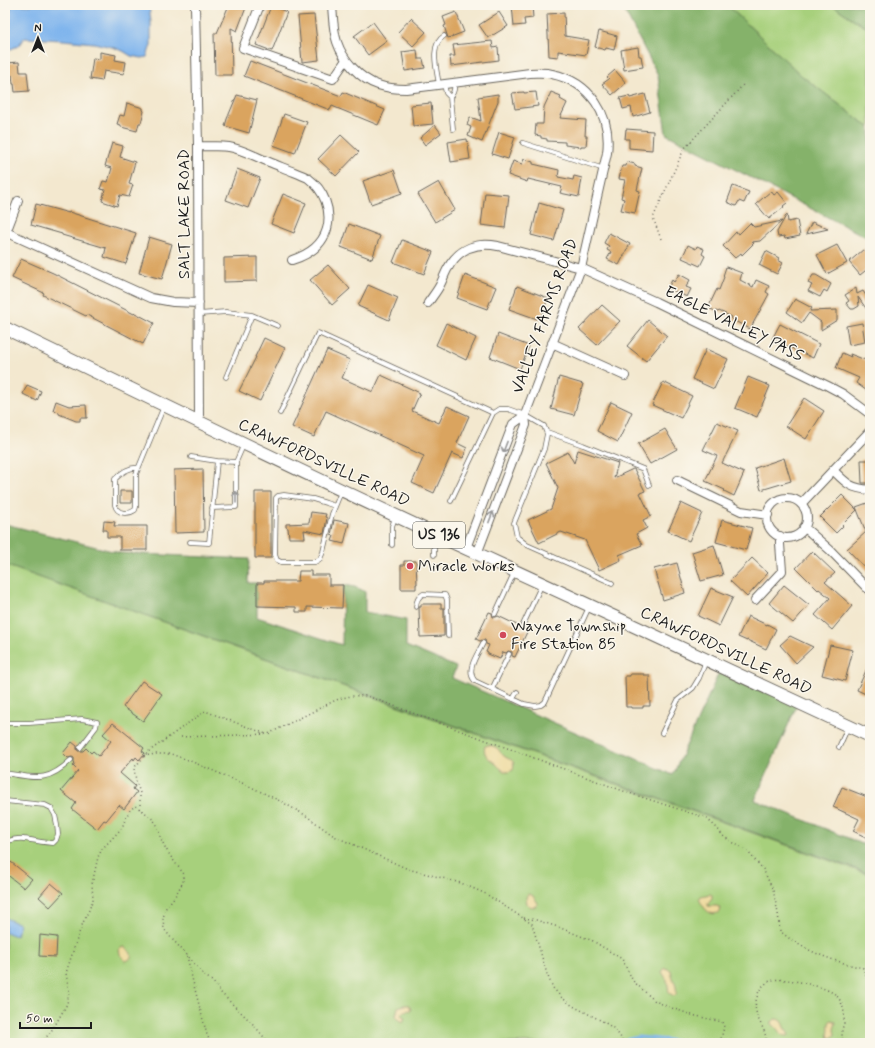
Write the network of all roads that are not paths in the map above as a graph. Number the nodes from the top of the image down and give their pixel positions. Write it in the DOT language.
graph roads {
  1 [pos="195,5"];
  2 [pos="260,5"];
  3 [pos="332,5"];
  4 [pos="444,36"];
  5 [pos="346,60"];
  6 [pos="454,83"];
  7 [pos="442,84"];
  8 [pos="450,97"];
  9 [pos="453,129"];
  10 [pos="523,143"];
  11 [pos="198,146"];
  12 [pos="604,169"];
  13 [pos="18,200"];
  14 [pos="6,234"];
  15 [pos="292,260"];
  16 [pos="581,268"];
  17 [pos="199,303"];
  18 [pos="428,303"];
  19 [pos="199,314"];
  20 [pos="252,315"];
  21 [pos="278,326"];
  22 [pos="6,332"];
  23 [pos="552,343"];
  24 [pos="625,376"];
  25 [pos="226,377"];
  26 [pos="164,405"];
  27 [pos="280,413"];
  28 [pos="493,413"];
  29 [pos="870,414"];
  30 [pos="525,415"];
  31 [pos="199,422"];
  32 [pos="870,431"];
  33 [pos="546,432"];
  34 [pos="244,443"];
  35 [pos="191,457"];
  36 [pos="217,461"];
  37 [pos="236,462"];
  38 [pos="138,468"];
  39 [pos="834,470"];
  40 [pos="677,480"];
  41 [pos="649,485"];
  42 [pos="342,490"];
  43 [pos="870,490"];
  44 [pos="451,501"];
  45 [pos="801,504"];
  46 [pos="335,506"];
  47 [pos="212,508"];
  48 [pos="396,515"];
  49 [pos="768,515"];
  50 [pos="804,528"];
  51 [pos="439,535"];
  52 [pos="780,536"];
  53 [pos="190,542"];
  54 [pos="392,545"];
  55 [pos="466,548"];
  56 [pos="477,554"];
  57 [pos="434,556"];
  58 [pos="516,570"];
  59 [pos="542,583"];
  60 [pos="612,583"];
  61 [pos="870,590"];
  62 [pos="755,600"];
  63 [pos="590,605"];
  64 [pos="416,607"];
  65 [pos="494,614"];
  66 [pos="522,627"];
  67 [pos="448,636"];
  68 [pos="483,642"];
  69 [pos="564,648"];
  70 [pos="569,651"];
  71 [pos="509,654"];
  72 [pos="707,660"];
  73 [pos="492,689"];
  74 [pos="517,692"];
  75 [pos="514,699"];
  76 [pos="5,723"];
  77 [pos="849,726"];
  78 [pos="662,733"];
  79 [pos="870,736"];
  80 [pos="840,747"];
  81 [pos="80,748"];
  82 [pos="71,760"];
  83 [pos="5,773"];
  84 [pos="5,801"];
  85 [pos="5,842"];
  1 -- 11 [label="street, SALT LAKE ROAD"];
  2 -- 5 [label="street"];
  3 -- 5 [label="street, VALLEY FARMS ROAD"];
  4 -- 7 [label="lane"];
  5 -- 7 [label="street, VALLEY FARMS ROAD"];
  6 -- 7 [label="street, VALLEY FARMS ROAD"];
  6 -- 8 [label="lane"];
  6 -- 12 [label="street, VALLEY FARMS ROAD"];
  7 -- 8 [label="lane"];
  8 -- 9 [label="lane"];
  10 -- 12 [label="lane"];
  11 -- 15 [label="street"];
  11 -- 17 [label="street, SALT LAKE ROAD"];
  12 -- 16 [label="street, VALLEY FARMS ROAD"];
  13 -- 14 [label="street"];
  14 -- 17 [label="street"];
  16 -- 18 [label="street, EAGLE VALLEY PASS"];
  16 -- 23 [label="street, VALLEY FARMS ROAD"];
  16 -- 29 [label="street, EAGLE VALLEY PASS"];
  17 -- 19 [label="street, SALT LAKE ROAD"];
  19 -- 20 [label="lane"];
  19 -- 31 [label="street, SALT LAKE ROAD"];
  20 -- 21 [label="lane"];
  20 -- 25 [label="lane"];
  22 -- 26 [label="main road, CRAWFORDSVILLE ROAD / US 136"];
  23 -- 24 [label="street"];
  23 -- 30 [label="street, VALLEY FARMS ROAD"];
  26 -- 31 [label="main road, CRAWFORDSVILLE ROAD / US 136"];
  26 -- 38 [label="lane"];
  27 -- 28 [label="lane"];
  28 -- 30 [label="lane"];
  28 -- 44 [label="lane"];
  30 -- 33 [label="lane"];
  30 -- 55 [label="street, VALLEY FARMS ROAD, one-way"];
  56 -- 30 [label="street, VALLEY FARMS ROAD, one-way"];
  31 -- 34 [label="main road, CRAWFORDSVILLE ROAD / US 136"];
  32 -- 39 [label="street"];
  33 -- 41 [label="lane"];
  33 -- 60 [label="lane"];
  34 -- 37 [label="lane"];
  34 -- 42 [label="main road, CRAWFORDSVILLE ROAD / US 136"];
  35 -- 36 [label="lane"];
  36 -- 37 [label="lane"];
  36 -- 47 [label="lane"];
  47 -- 37 [label="lane, one-way"];
  38 -- 38 [label="lane"];
  39 -- 43 [label="street"];
  39 -- 45 [label="street"];
  40 -- 49 [label="street"];
  42 -- 46 [label="lane"];
  42 -- 48 [label="main road, CRAWFORDSVILLE ROAD / US 136"];
  45 -- 49 [label="street"];
  45 -- 50 [label="street"];
  46 -- 46 [label="lane"];
  47 -- 53 [label="lane"];
  48 -- 51 [label="main road, CRAWFORDSVILLE ROAD / US 136"];
  48 -- 54 [label="lane"];
  49 -- 52 [label="street"];
  50 -- 52 [label="street"];
  50 -- 61 [label="street"];
  51 -- 55 [label="main road, CRAWFORDSVILLE ROAD / US 136"];
  51 -- 57 [label="lane"];
  52 -- 62 [label="street"];
  55 -- 56 [label="main road, CRAWFORDSVILLE ROAD / US 136"];
  56 -- 58 [label="main road, CRAWFORDSVILLE ROAD / US 136"];
  58 -- 59 [label="main road, CRAWFORDSVILLE ROAD / US 136"];
  58 -- 65 [label="lane"];
  59 -- 63 [label="main road, CRAWFORDSVILLE ROAD / US 136"];
  59 -- 66 [label="lane"];
  63 -- 70 [label="lane"];
  63 -- 72 [label="main road, CRAWFORDSVILLE ROAD / US 136"];
  64 -- 67 [label="lane"];
  68 -- 73 [label="lane"];
  69 -- 70 [label="lane"];
  70 -- 75 [label="lane"];
  71 -- 73 [label="lane"];
  72 -- 77 [label="main road, CRAWFORDSVILLE ROAD / US 136"];
  72 -- 78 [label="lane"];
  73 -- 75 [label="lane"];
  74 -- 75 [label="lane"];
  76 -- 81 [label="lane"];
  77 -- 79 [label="main road, CRAWFORDSVILLE ROAD / US 136"];
  77 -- 80 [label="lane"];
  82 -- 83 [label="lane"];
  84 -- 85 [label="lane"];
}
